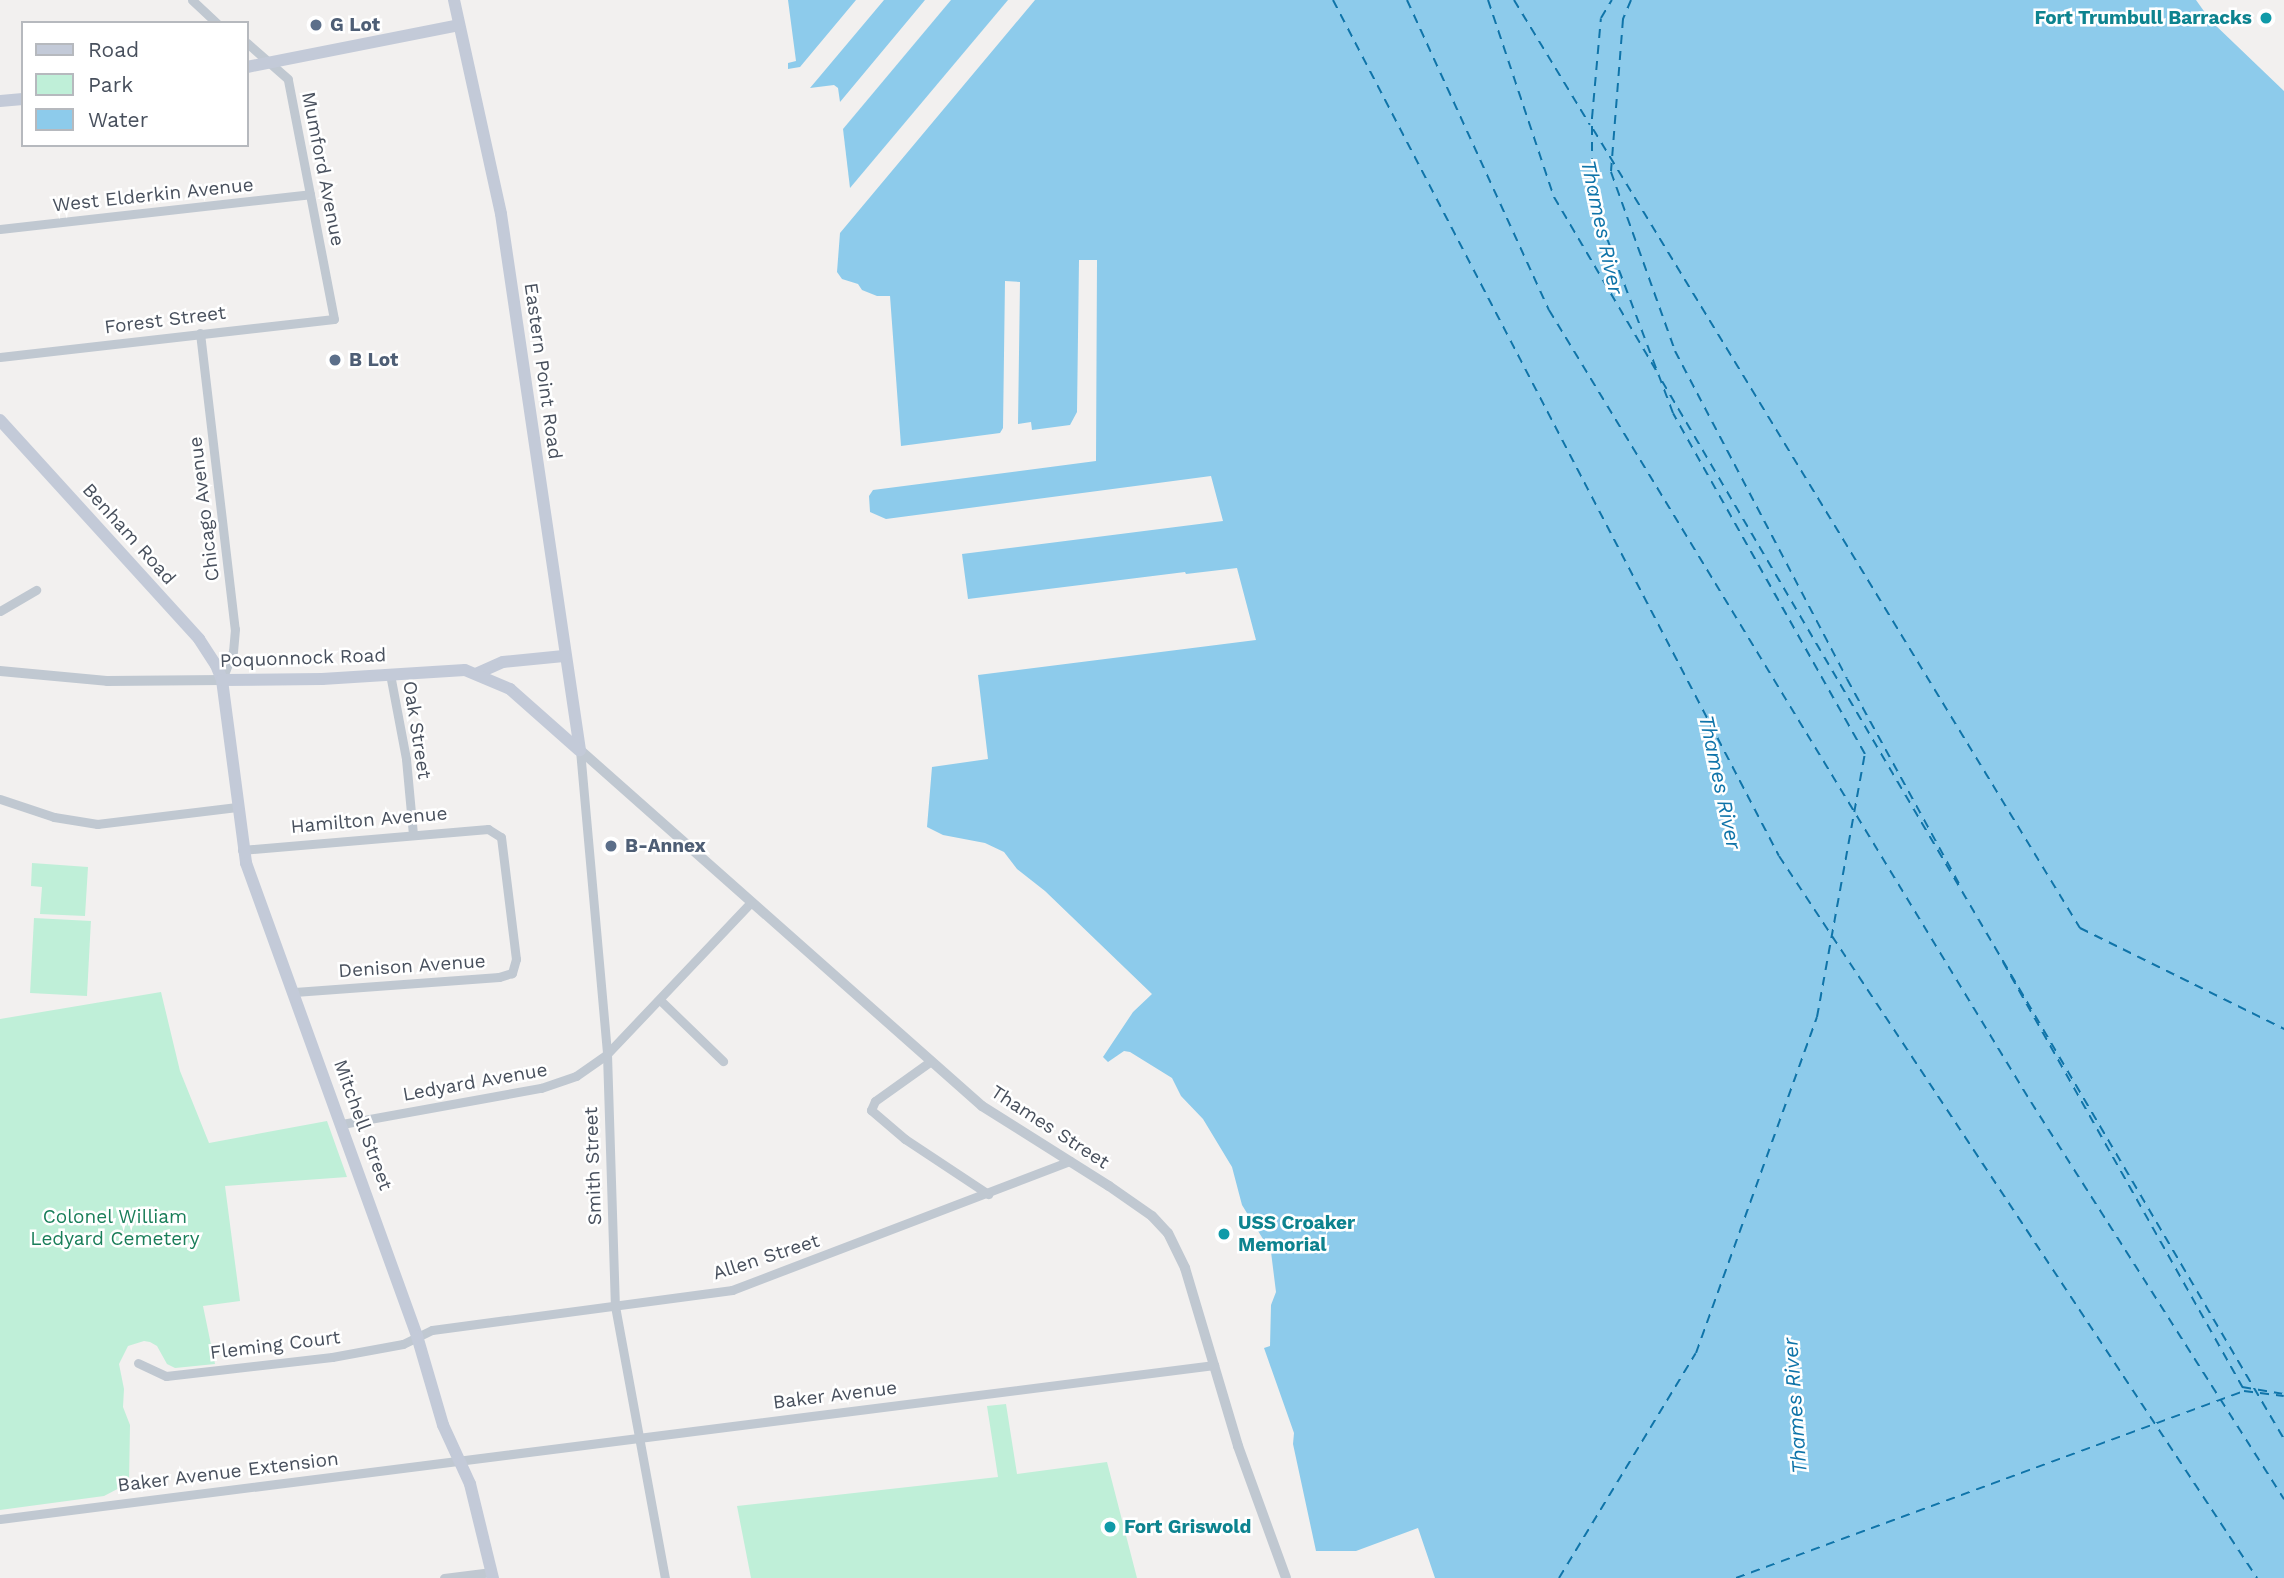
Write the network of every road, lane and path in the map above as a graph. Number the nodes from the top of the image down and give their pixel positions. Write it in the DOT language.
graph roads {
  1 [pos="192,0"];
  2 [pos="454,0"];
  3 [pos="215,21"];
  4 [pos="459,25"];
  5 [pos="248,44"];
  6 [pos="269,63"];
  7 [pos="248,67"];
  8 [pos="21,99"];
  9 [pos="0,101"];
  10 [pos="310,194"];
  11 [pos="0,229"];
  12 [pos="334,318"];
  13 [pos="200,333"];
  14 [pos="0,357"];
  15 [pos="0,420"];
  16 [pos="36,590"];
  17 [pos="0,611"];
  18 [pos="564,656"];
  19 [pos="0,671"];
  20 [pos="478,673"];
  21 [pos="390,674"];
  22 [pos="222,680"];
  23 [pos="580,750"];
  24 [pos="0,799"];
  25 [pos="237,807"];
  26 [pos="498,832"];
  27 [pos="413,834"];
  28 [pos="242,850"];
  29 [pos="751,902"];
  30 [pos="295,992"];
  31 [pos="660,999"];
  32 [pos="607,1054"];
  33 [pos="723,1061"];
  34 [pos="931,1061"];
  35 [pos="342,1124"];
  36 [pos="1070,1161"];
  37 [pos="988,1194"];
  38 [pos="615,1306"];
  39 [pos="417,1336"];
  40 [pos="138,1363"];
  41 [pos="1214,1365"];
  42 [pos="639,1438"];
  43 [pos="460,1461"];
  44 [pos="0,1519"];
  45 [pos="492,1575"];
  46 [pos="444,1578"];
  47 [pos="665,1578"];
  48 [pos="1286,1578"];
  1 -- 3 [label="street"];
  2 -- 4 [label="main road, Eastern Point Road"];
  4 -- 6 [label="main road"];
  4 -- 18 [label="main road, Eastern Point Road"];
  5 -- 6 [label="street, Mumford Avenue"];
  6 -- 7 [label="main road"];
  6 -- 10 [label="street, Mumford Avenue"];
  8 -- 9 [label="main road"];
  10 -- 11 [label="street, West Elderkin Avenue"];
  10 -- 12 [label="street, Mumford Avenue"];
  12 -- 13 [label="street, Forest Street"];
  13 -- 14 [label="street, Forest Street"];
  13 -- 22 [label="street, Chicago Avenue"];
  15 -- 22 [label="main road, Benham Road"];
  16 -- 17 [label="street"];
  18 -- 20 [label="main road"];
  18 -- 23 [label="main road, Eastern Point Road"];
  19 -- 22 [label="street, Poquonnock Road"];
  20 -- 21 [label="main road, Poquonnock Road"];
  20 -- 23 [label="main road, Poquonnock Road"];
  21 -- 22 [label="main road, Poquonnock Road"];
  21 -- 27 [label="street, Oak Street"];
  22 -- 25 [label="main road, Mitchell Street"];
  23 -- 29 [label="street, Thames Street"];
  23 -- 32 [label="street, Smith Street"];
  24 -- 25 [label="street"];
  25 -- 28 [label="main road, Mitchell Street"];
  26 -- 27 [label="street, Hamilton Avenue"];
  26 -- 30 [label="street, Denison Avenue"];
  27 -- 28 [label="street, Hamilton Avenue"];
  28 -- 30 [label="main road, Mitchell Street"];
  29 -- 31 [label="street, Ledyard Avenue"];
  29 -- 34 [label="street, Thames Street"];
  30 -- 35 [label="main road, Mitchell Street"];
  31 -- 32 [label="street, Ledyard Avenue"];
  31 -- 33 [label="street"];
  32 -- 35 [label="street, Ledyard Avenue"];
  32 -- 38 [label="street, Smith Street"];
  34 -- 36 [label="street, Thames Street"];
  34 -- 37 [label="street"];
  35 -- 39 [label="main road, Mitchell Street"];
  36 -- 37 [label="street, Allen Street"];
  36 -- 41 [label="street, Thames Street"];
  37 -- 38 [label="street, Allen Street"];
  38 -- 39 [label="street, Allen Street"];
  38 -- 42 [label="street, Smith Street"];
  39 -- 40 [label="street, Fleming Court"];
  39 -- 43 [label="main road, Mitchell Street"];
  41 -- 42 [label="street, Baker Avenue"];
  41 -- 48 [label="street, Thames Street"];
  42 -- 43 [label="street, Baker Avenue"];
  42 -- 47 [label="street, Smith Street"];
  43 -- 44 [label="street, Baker Avenue Extension"];
  43 -- 45 [label="main road, Mitchell Street"];
  45 -- 46 [label="street"];
}
